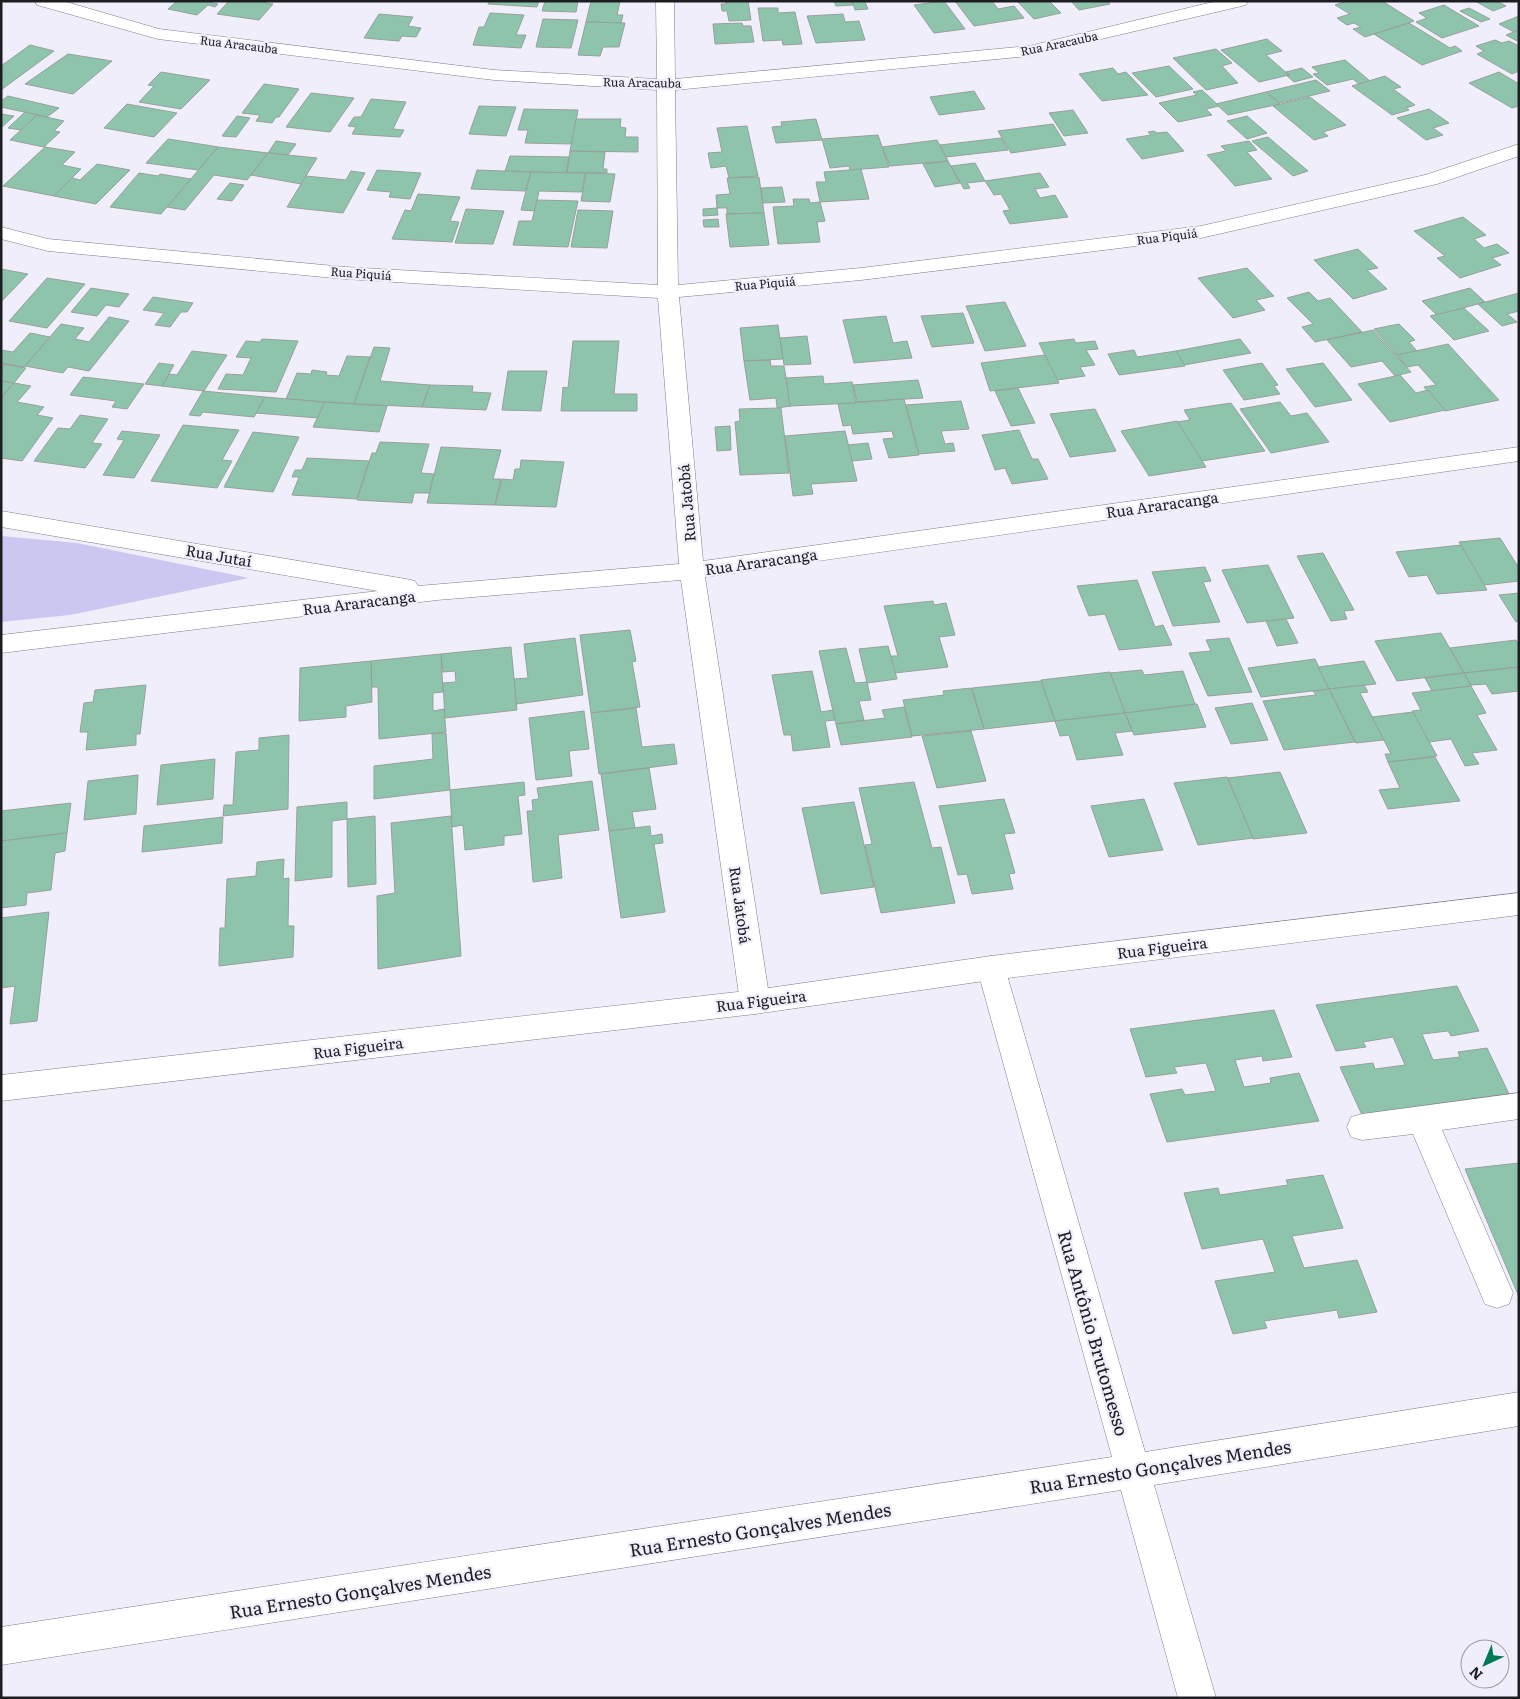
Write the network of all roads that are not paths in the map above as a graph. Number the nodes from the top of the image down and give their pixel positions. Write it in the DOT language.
graph roads {
  1 [pos="43,1"];
  2 [pos="665,1"];
  3 [pos="1240,1"];
  4 [pos="666,85"];
  5 [pos="1519,150"];
  6 [pos="1,233"];
  7 [pos="668,292"];
  8 [pos="1519,454"];
  9 [pos="1,519"];
  10 [pos="692,571"];
  11 [pos="437,592"];
  12 [pos="1,644"];
  13 [pos="1519,904"];
  14 [pos="991,968"];
  15 [pos="755,1002"];
  16 [pos="1,1088"];
  17 [pos="1519,1106"];
  18 [pos="1422,1119"];
  19 [pos="1362,1127"];
  20 [pos="1497,1293"];
  21 [pos="1519,1408"];
  22 [pos="1133,1471"];
  23 [pos="1,1646"];
  24 [pos="1197,1698"];
  1 -- 4 [label="street, Rua Aracauba"];
  2 -- 4 [label="street, Rua Jatobá"];
  3 -- 4 [label="street, Rua Aracauba"];
  4 -- 7 [label="street, Rua Jatobá"];
  5 -- 7 [label="street, Rua Piquiá"];
  6 -- 7 [label="street, Rua Piquiá"];
  7 -- 10 [label="street, Rua Jatobá"];
  8 -- 10 [label="street, Rua Araracanga"];
  9 -- 11 [label="street, Rua Jutaí"];
  10 -- 11 [label="street, Rua Araracanga"];
  10 -- 15 [label="street, Rua Jatobá"];
  11 -- 12 [label="street, Rua Araracanga"];
  13 -- 14 [label="street, Rua Figueira"];
  14 -- 15 [label="street, Rua Figueira"];
  14 -- 22 [label="street, Rua Antônio Brutomesso"];
  15 -- 16 [label="street, Rua Figueira"];
  17 -- 18 [label="street"];
  18 -- 19 [label="street"];
  18 -- 20 [label="street"];
  21 -- 22 [label="street, Rua Ernesto Gonçalves Mendes"];
  22 -- 23 [label="street, Rua Ernesto Gonçalves Mendes"];
  22 -- 24 [label="street, Rua Antônio Brutomesso"];
}
